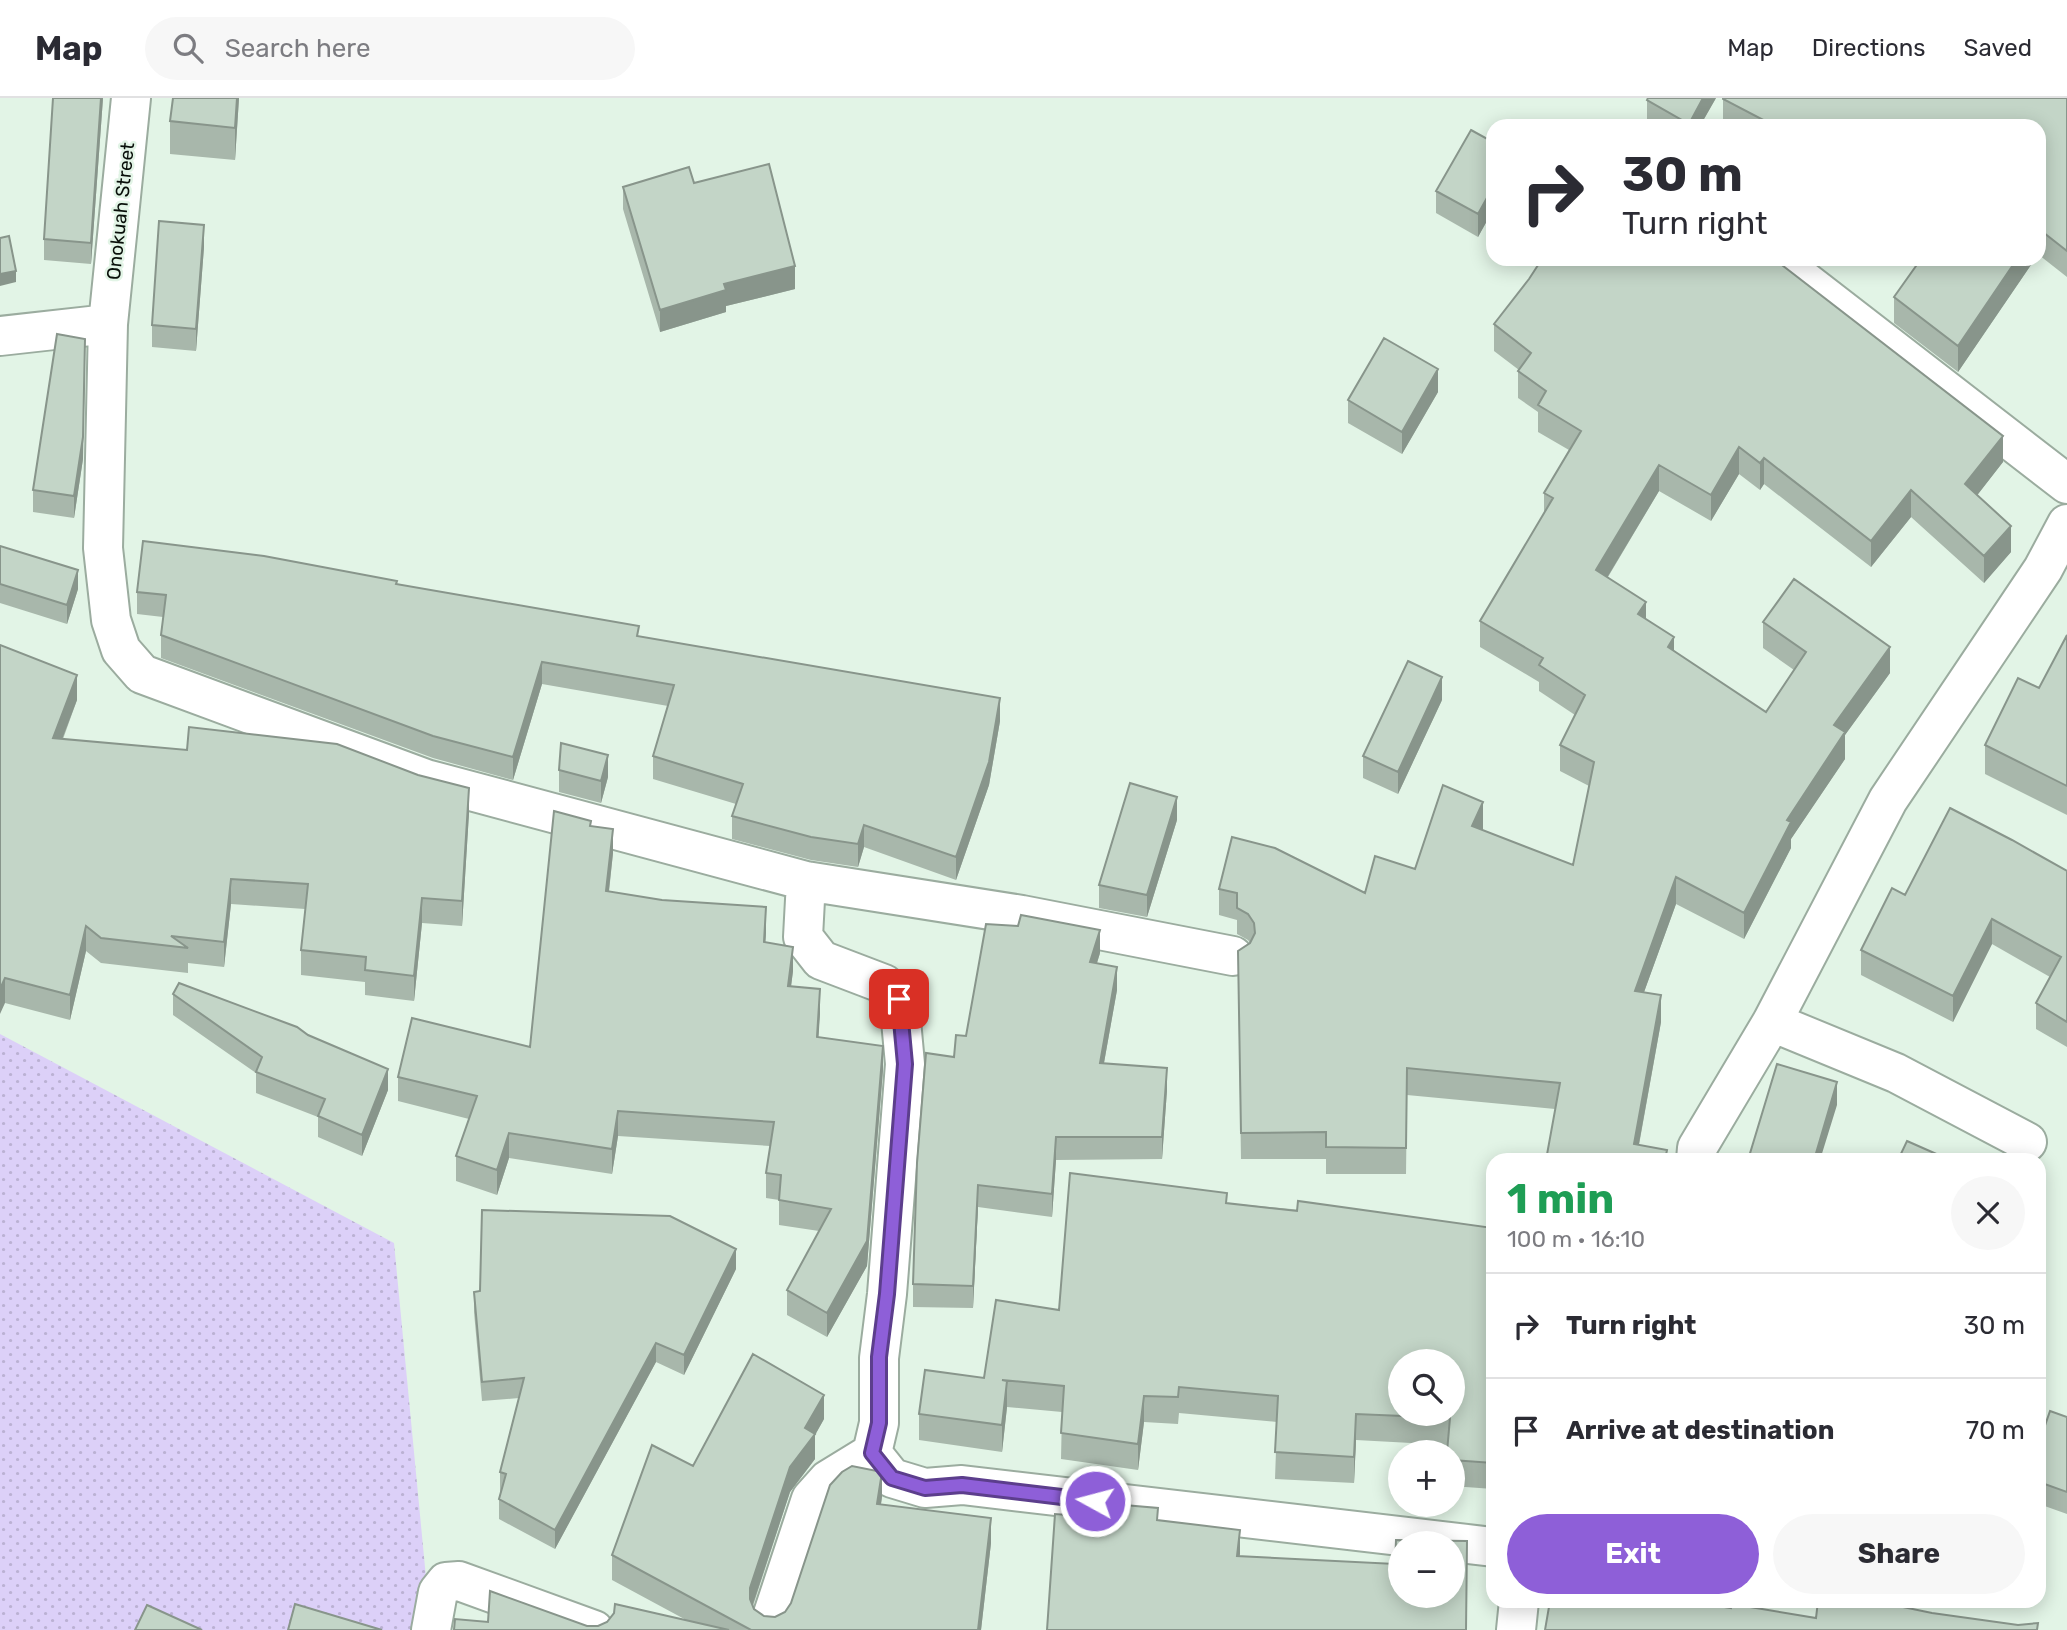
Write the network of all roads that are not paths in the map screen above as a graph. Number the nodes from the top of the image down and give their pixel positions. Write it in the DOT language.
graph roads {
  1 [pos="131,98"];
  2 [pos="1785,266"];
  3 [pos="108,324"];
  4 [pos="0,336"];
  5 [pos="2067,484"];
  6 [pos="2067,524"];
  7 [pos="2055,574"];
  8 [pos="806,881"];
  9 [pos="1233,956"];
  10 [pos="1772,1022"];
  11 [pos="2027,1142"];
  12 [pos="1697,1153"];
  13 [pos="872,1453"];
  14 [pos="1486,1546"];
  15 [pos="1518,1608"];
  16 [pos="771,1620"];
  17 [pos="431,1630"];
  18 [pos="594,1630"];
  19 [pos="1516,1630"];
  1 -- 3 [label="street, Onokuah Street"];
  2 -- 5 [label="street"];
  3 -- 4 [label="street"];
  3 -- 8 [label="street, Onokuah Street"];
  6 -- 7 [label="street"];
  7 -- 10 [label="street"];
  8 -- 9 [label="street, Onokuah Street"];
  8 -- 13 [label="street"];
  10 -- 11 [label="street"];
  10 -- 12 [label="street"];
  13 -- 14 [label="street"];
  13 -- 16 [label="street"];
  15 -- 19 [label="street"];
  17 -- 18 [label="street"];
}
